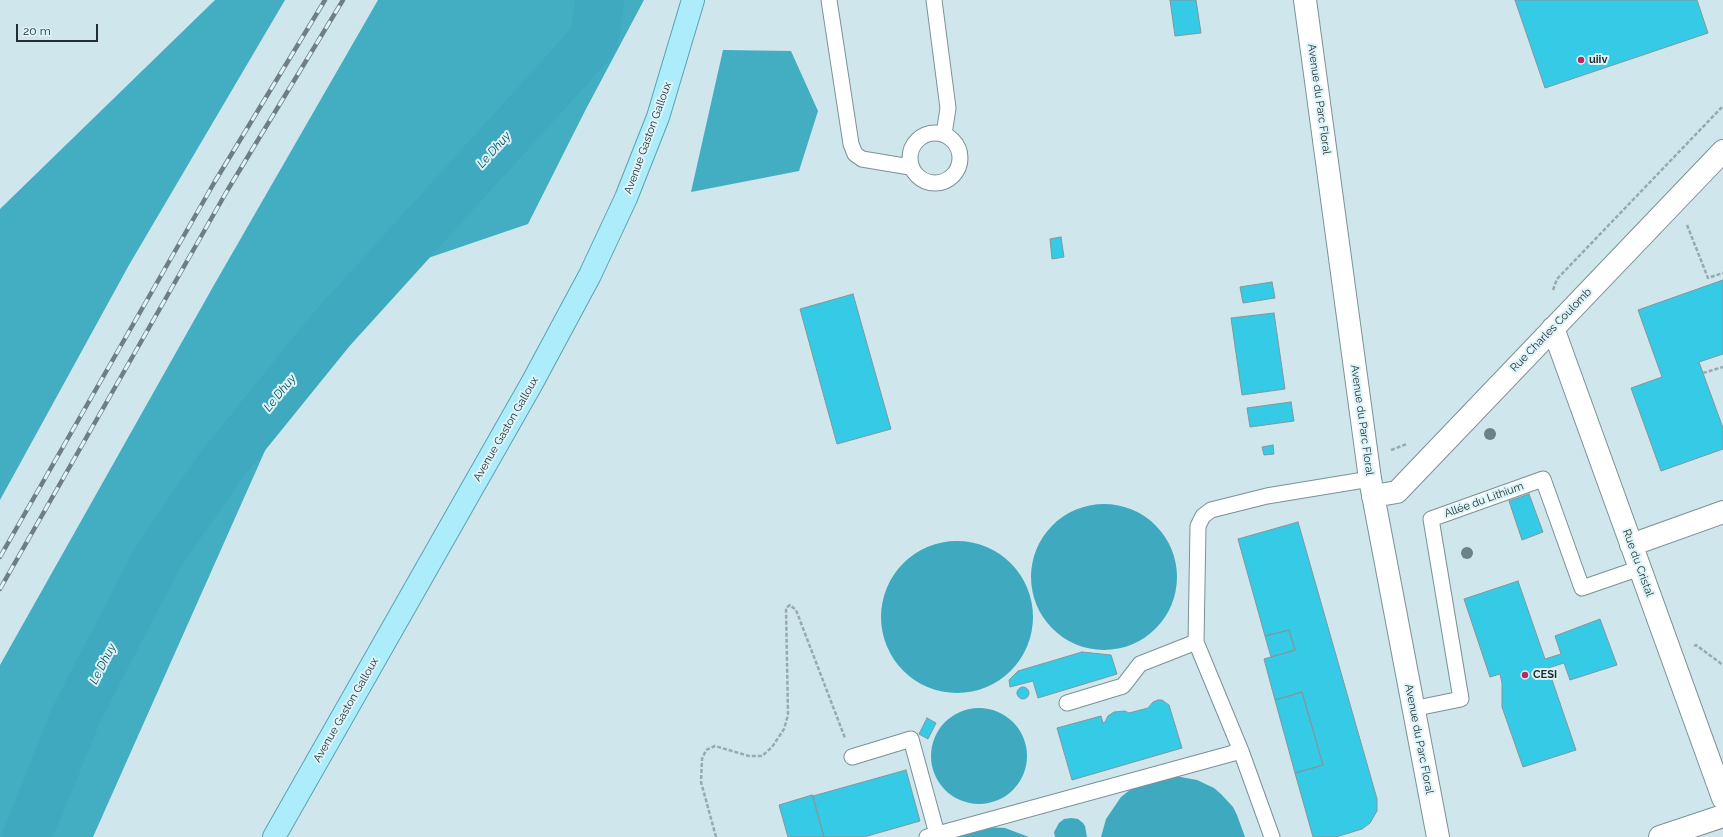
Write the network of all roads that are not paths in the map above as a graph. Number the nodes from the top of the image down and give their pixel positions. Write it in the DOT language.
graph roads {
  1 [pos="693,0"];
  2 [pos="829,0"];
  3 [pos="934,0"];
  4 [pos="1305,0"];
  5 [pos="944,134"];
  6 [pos="1723,151"];
  7 [pos="910,167"];
  8 [pos="1553,328"];
  9 [pos="1372,488"];
  10 [pos="1723,512"];
  11 [pos="1631,545"];
  12 [pos="1640,568"];
  13 [pos="1196,642"];
  14 [pos="1067,703"];
  15 [pos="1412,709"];
  16 [pos="1241,751"];
  17 [pos="852,757"];
  18 [pos="1723,798"];
  19 [pos="1723,816"];
  20 [pos="932,836"];
  21 [pos="274,837"];
  22 [pos="1272,837"];
  23 [pos="1438,837"];
  24 [pos="1660,837"];
  1 -- 21 [label="main road, Avenue Gaston Galloux"];
  2 -- 7 [label="lane"];
  3 -- 5 [label="lane"];
  4 -- 9 [label="street, Avenue du Parc Floral"];
  5 -- 7 [label="lane"];
  5 -- 7 [label="lane"];
  6 -- 8 [label="street, Rue Charles Coulomb"];
  8 -- 9 [label="street, Rue Charles Coulomb"];
  8 -- 11 [label="street, Rue du Cristal"];
  9 -- 13 [label="lane"];
  9 -- 15 [label="street, Avenue du Parc Floral"];
  10 -- 11 [label="street"];
  11 -- 12 [label="street, Rue du Cristal"];
  12 -- 15 [label="lane, Allée du Lithium"];
  12 -- 18 [label="street, Rue du Cristal"];
  13 -- 14 [label="lane"];
  13 -- 16 [label="lane"];
  15 -- 23 [label="street, Avenue du Parc Floral"];
  16 -- 20 [label="lane"];
  16 -- 22 [label="lane"];
  17 -- 20 [label="lane"];
  19 -- 24 [label="street"];
}
